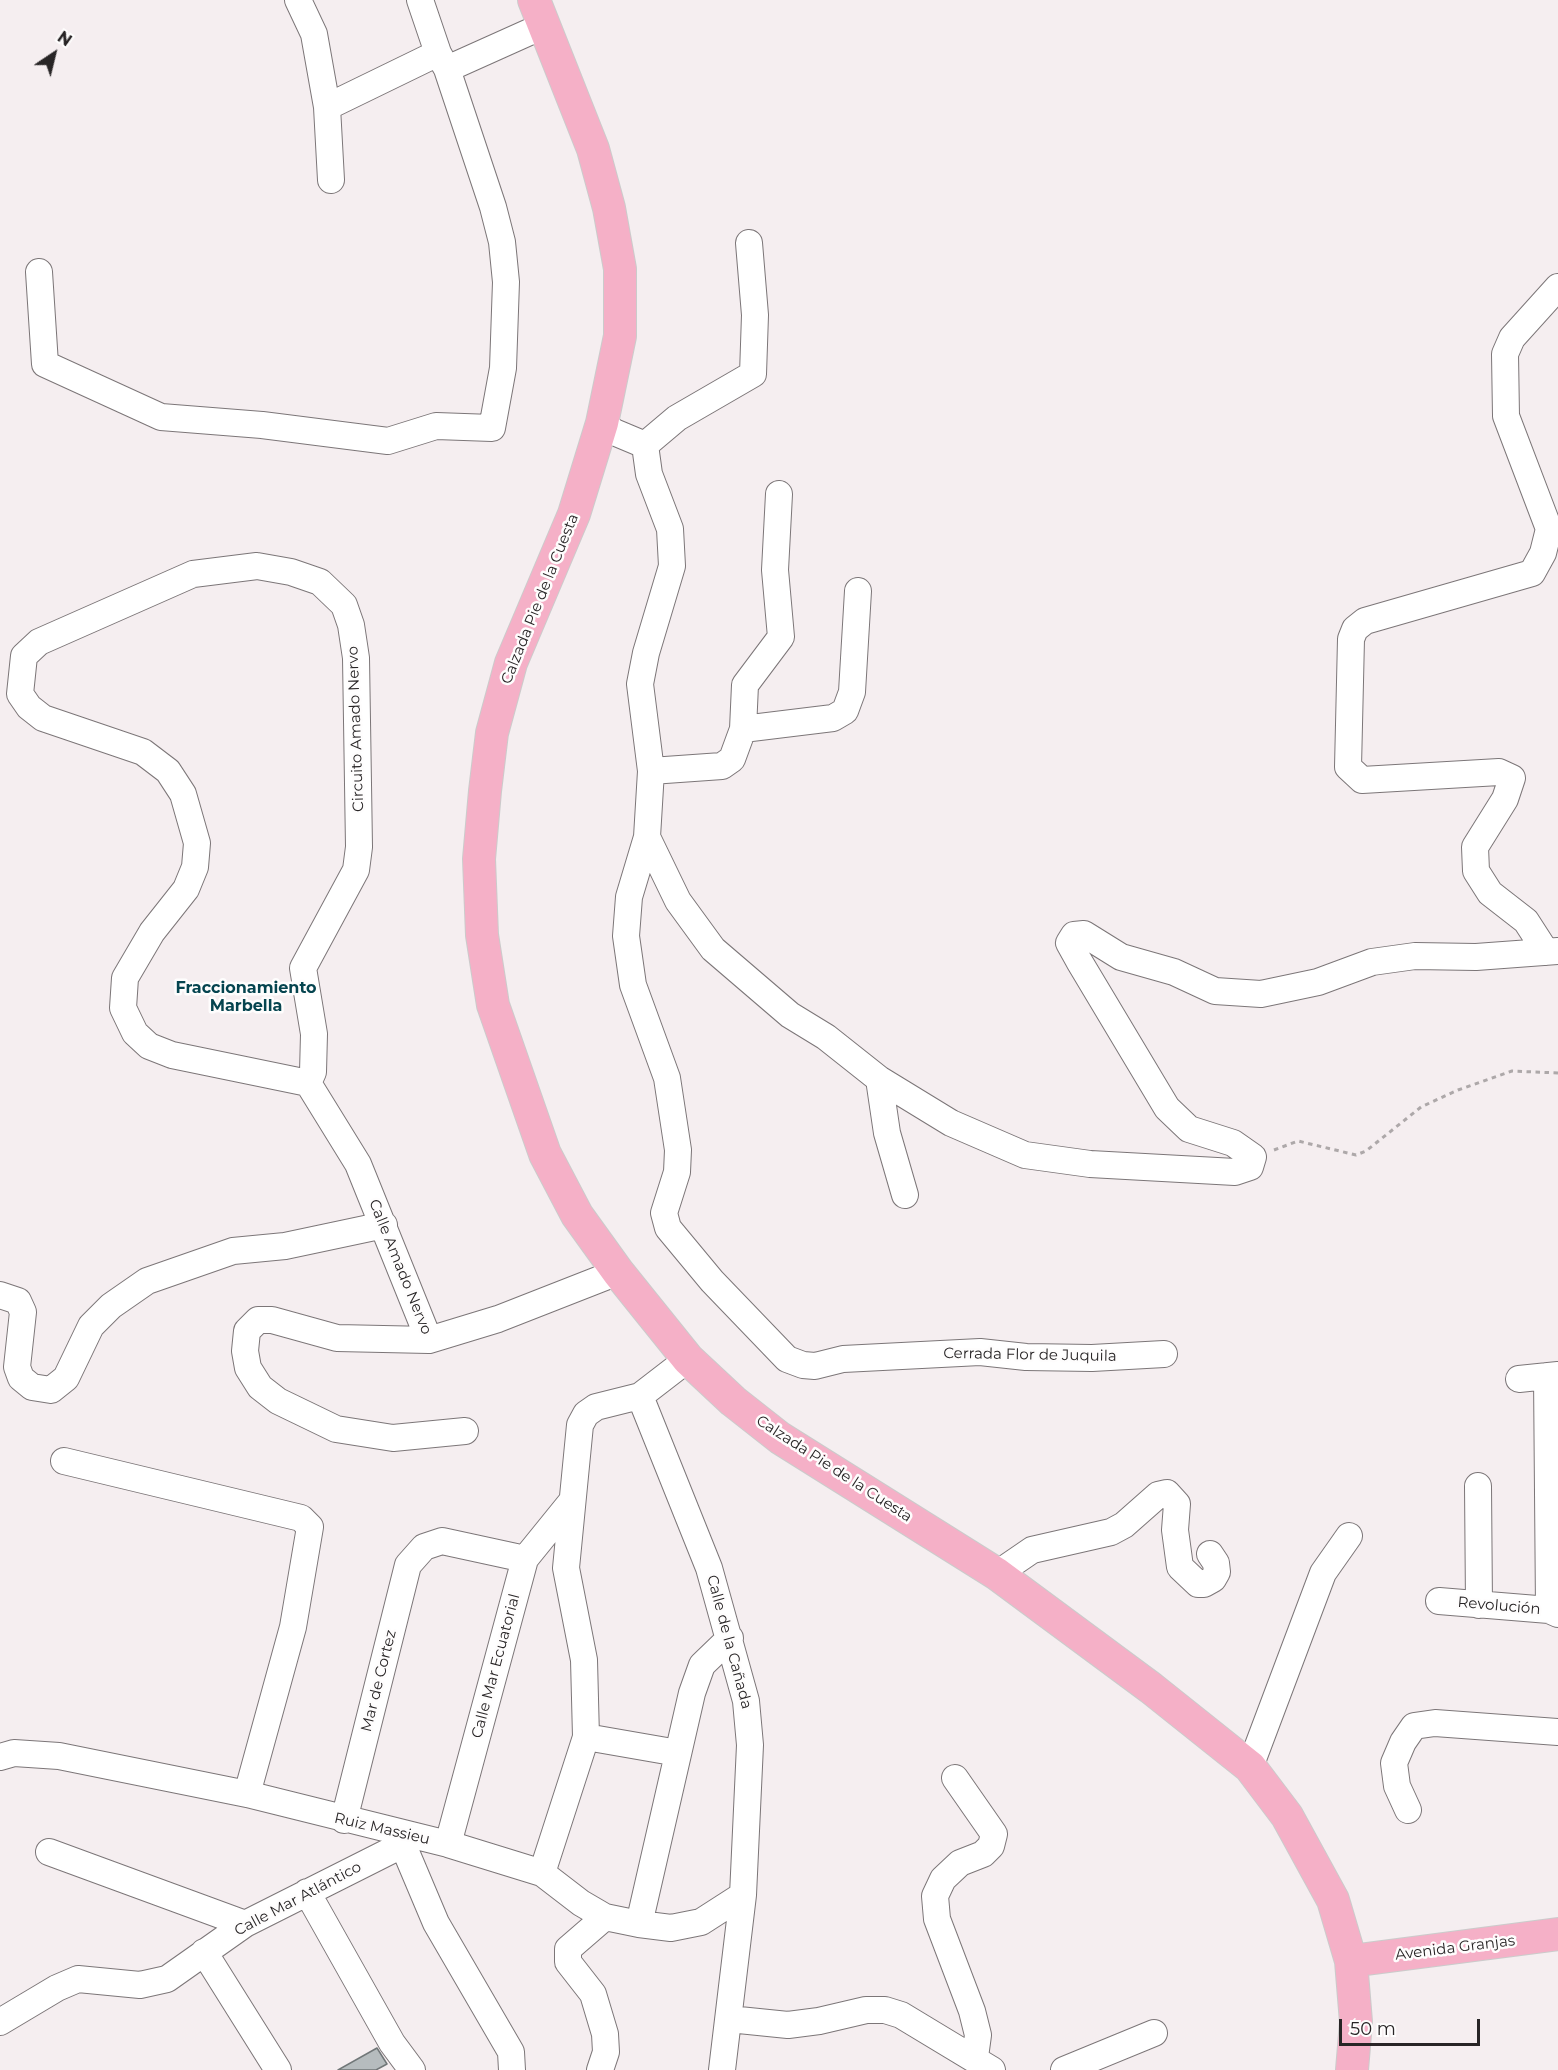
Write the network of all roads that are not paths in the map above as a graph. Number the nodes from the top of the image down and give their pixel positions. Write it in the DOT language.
graph roads {
  1 [pos="298,0"];
  2 [pos="420,0"];
  3 [pos="539,13"];
  4 [pos="443,61"];
  5 [pos="327,107"];
  6 [pos="331,180"];
  7 [pos="749,243"];
  8 [pos="39,272"];
  9 [pos="1558,287"];
  10 [pos="602,423"];
  11 [pos="645,445"];
  12 [pos="779,494"];
  13 [pos="858,591"];
  14 [pos="743,729"];
  15 [pos="651,771"];
  16 [pos="647,837"];
  17 [pos="1552,952"];
  18 [pos="879,1079"];
  19 [pos="308,1083"];
  20 [pos="905,1195"];
  21 [pos="384,1225"];
  22 [pos="618,1272"];
  23 [pos="0,1294"];
  24 [pos="429,1340"];
  25 [pos="1164,1354"];
  26 [pos="688,1359"];
  27 [pos="1552,1375"];
  28 [pos="1519,1379"];
  29 [pos="639,1395"];
  30 [pos="465,1431"];
  31 [pos="64,1461"];
  32 [pos="1479,1486"];
  33 [pos="572,1501"];
  34 [pos="1349,1536"];
  35 [pos="1210,1554"];
  36 [pos="525,1559"];
  37 [pos="997,1574"];
  38 [pos="1439,1601"];
  39 [pos="1479,1605"];
  40 [pos="1554,1612"];
  41 [pos="730,1638"];
  42 [pos="1558,1732"];
  43 [pos="586,1737"];
  44 [pos="678,1753"];
  45 [pos="0,1757"];
  46 [pos="1250,1767"];
  47 [pos="955,1778"];
  48 [pos="247,1794"];
  49 [pos="1408,1810"];
  50 [pos="344,1820"];
  51 [pos="400,1839"];
  52 [pos="448,1844"];
  53 [pos="49,1852"];
  54 [pos="542,1873"];
  55 [pos="307,1892"];
  56 [pos="743,1895"];
  57 [pos="605,1917"];
  58 [pos="245,1924"];
  59 [pos="639,1924"];
  60 [pos="1556,1931"];
  61 [pos="204,1952"];
  62 [pos="1351,1961"];
  63 [pos="729,2019"];
  64 [pos="0,2022"];
  65 [pos="1154,2033"];
  66 [pos="983,2064"];
  67 [pos="278,2070"];
  68 [pos="412,2070"];
  69 [pos="512,2070"];
  70 [pos="600,2070"];
  71 [pos="722,2070"];
  72 [pos="1064,2070"];
  73 [pos="1352,2070"];
  1 -- 5 [label="street"];
  2 -- 4 [label="street"];
  3 -- 4 [label="street"];
  3 -- 10 [label="main road, Calzada Pie de la Cuesta"];
  4 -- 5 [label="street"];
  4 -- 8 [label="street"];
  5 -- 6 [label="street"];
  7 -- 11 [label="street"];
  9 -- 17 [label="street"];
  10 -- 11 [label="street"];
  10 -- 22 [label="main road, Calzada Pie de la Cuesta"];
  11 -- 15 [label="street"];
  12 -- 14 [label="street"];
  13 -- 14 [label="street"];
  14 -- 15 [label="street"];
  15 -- 16 [label="street"];
  16 -- 18 [label="street"];
  16 -- 25 [label="street, Cerrada Flor de Juquila"];
  17 -- 18 [label="street"];
  18 -- 20 [label="street"];
  19 -- 19 [label="street, Circuito Amado Nervo"];
  19 -- 21 [label="street, Calle Amado Nervo"];
  21 -- 23 [label="street"];
  21 -- 24 [label="street, Calle Amado Nervo"];
  22 -- 24 [label="street, Calle Amado Nervo"];
  22 -- 26 [label="main road, Calzada Pie de la Cuesta"];
  24 -- 30 [label="street"];
  26 -- 29 [label="street"];
  26 -- 37 [label="main road, Calzada Pie de la Cuesta"];
  27 -- 28 [label="street"];
  27 -- 40 [label="street"];
  29 -- 33 [label="street"];
  29 -- 41 [label="street, Calle de la Cañada"];
  31 -- 48 [label="street"];
  32 -- 39 [label="street"];
  33 -- 36 [label="street, Calle Mar Ecuatorial"];
  33 -- 43 [label="street"];
  34 -- 46 [label="street"];
  35 -- 37 [label="street"];
  36 -- 50 [label="street, Mar de Cortez"];
  36 -- 52 [label="street, Calle Mar Ecuatorial"];
  37 -- 46 [label="main road, Calzada Pie de la Cuesta"];
  38 -- 39 [label="street, Revolución"];
  39 -- 40 [label="street, Revolución"];
  41 -- 44 [label="street"];
  41 -- 56 [label="street, Calle de la Cañada"];
  42 -- 49 [label="street"];
  43 -- 44 [label="street"];
  43 -- 54 [label="street"];
  44 -- 59 [label="street"];
  45 -- 48 [label="street, Ruiz Massieu"];
  46 -- 62 [label="main road, Calzada Pie de la Cuesta"];
  47 -- 66 [label="street"];
  48 -- 50 [label="street, Ruiz Massieu"];
  50 -- 51 [label="street, Ruiz Massieu"];
  51 -- 52 [label="street, Ruiz Massieu"];
  51 -- 55 [label="street, Calle Mar Atlántico"];
  51 -- 69 [label="street"];
  52 -- 54 [label="street, Ruiz Massieu"];
  53 -- 58 [label="street"];
  54 -- 57 [label="street, Ruiz Massieu"];
  55 -- 58 [label="street, Calle Mar Atlántico"];
  55 -- 68 [label="street"];
  56 -- 59 [label="street, Ruiz Massieu"];
  56 -- 63 [label="street, Calle de la Cañada"];
  57 -- 59 [label="street, Ruiz Massieu"];
  57 -- 70 [label="street"];
  58 -- 61 [label="street, Calle Mar Atlántico"];
  60 -- 62 [label="main road, Avenida Granjas"];
  61 -- 64 [label="street, Calle Mar Atlántico"];
  61 -- 67 [label="street"];
  62 -- 73 [label="main road, Calzada Pie de la Cuesta"];
  63 -- 66 [label="street"];
  63 -- 71 [label="street, Calle de la Cañada"];
  65 -- 72 [label="street"];
}
